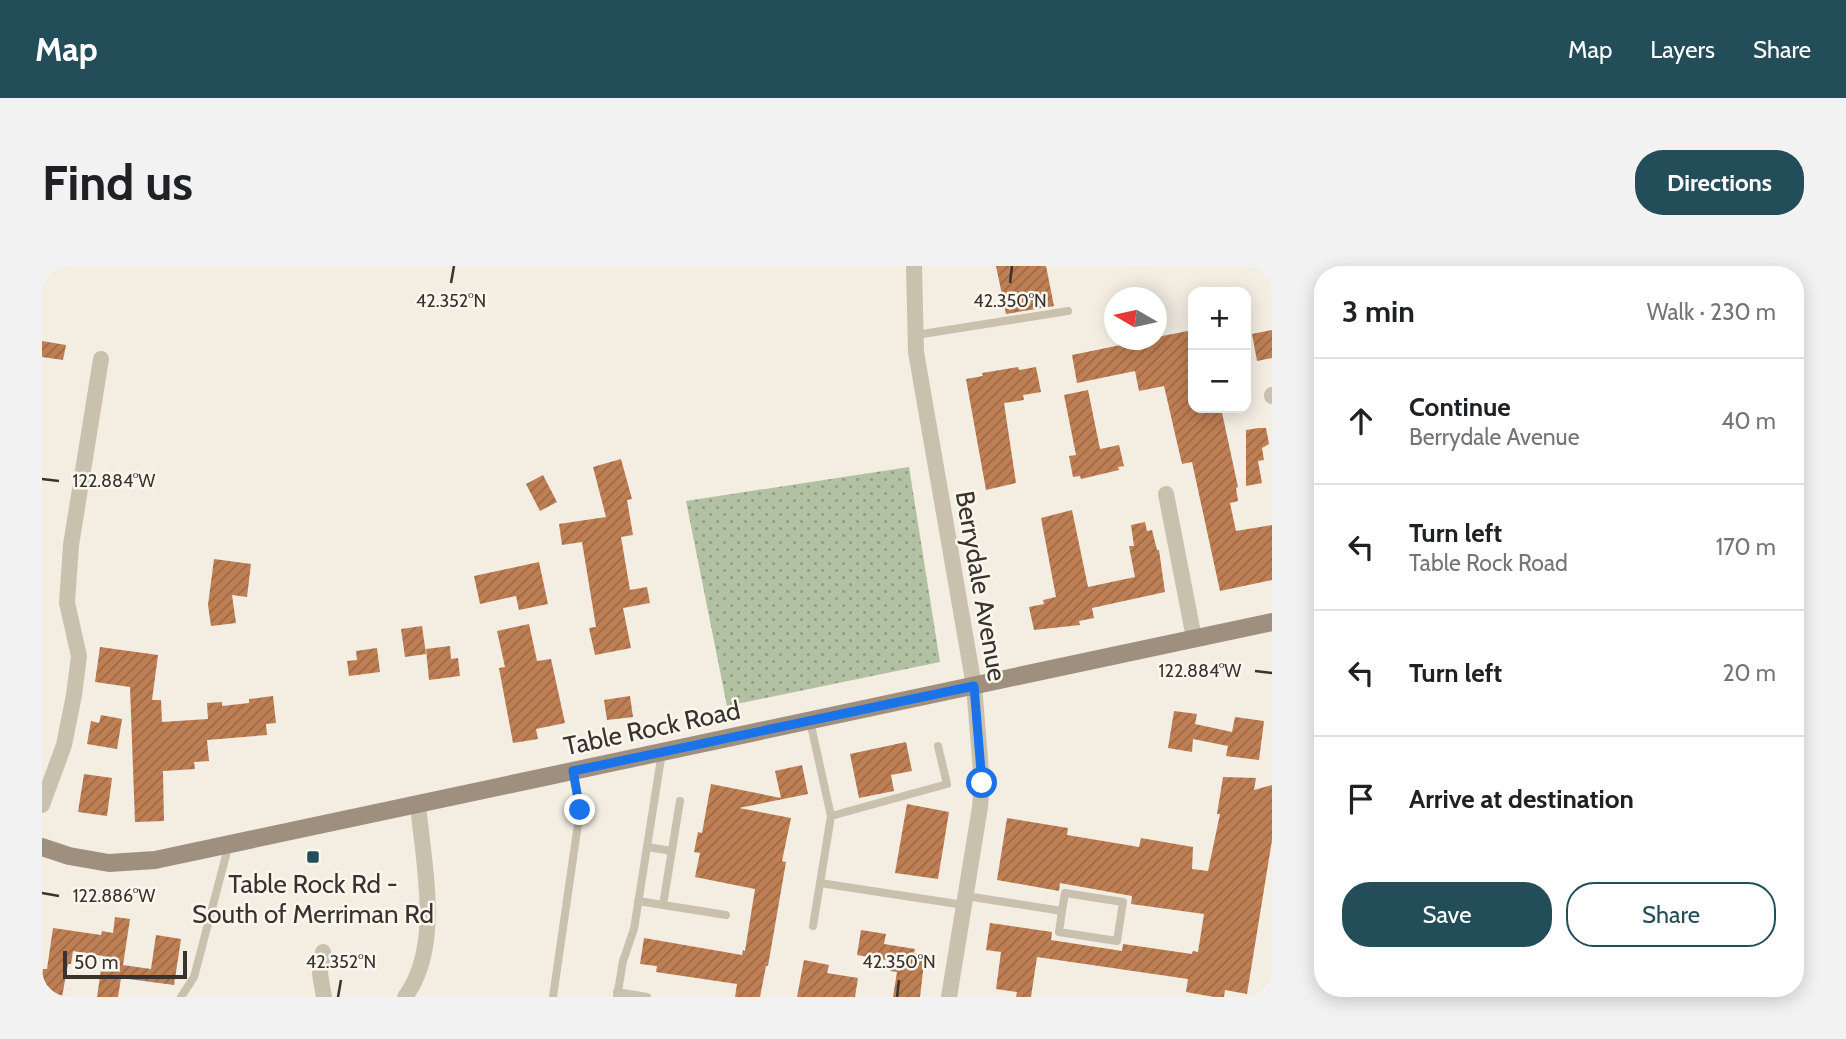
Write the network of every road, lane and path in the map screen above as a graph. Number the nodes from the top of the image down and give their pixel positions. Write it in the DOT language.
graph roads {
  1 [pos="915,266"];
  2 [pos="1068,311"];
  3 [pos="915,335"];
  4 [pos="101,359"];
  5 [pos="1166,494"];
  6 [pos="1272,622"];
  7 [pos="1194,638"];
  8 [pos="974,686"];
  9 [pos="810,721"];
  10 [pos="938,746"];
  11 [pos="662,752"];
  12 [pos="573,771"];
  13 [pos="680,801"];
  14 [pos="418,804"];
  15 [pos="42,805"];
  16 [pos="831,816"];
  17 [pos="229,844"];
  18 [pos="42,847"];
  19 [pos="647,847"];
  20 [pos="672,851"];
  21 [pos="820,883"];
  22 [pos="638,901"];
  23 [pos="965,901"];
  24 [pos="663,905"];
  25 [pos="1062,911"];
  26 [pos="726,915"];
  27 [pos="813,926"];
  28 [pos="323,952"];
  29 [pos="617,995"];
  30 [pos="181,997"];
  31 [pos="324,997"];
  32 [pos="405,997"];
  33 [pos="553,997"];
  34 [pos="647,997"];
  35 [pos="949,997"];
  1 -- 3 [label="street, Berrydale Avenue"];
  2 -- 3 [label="lane"];
  3 -- 8 [label="street, Berrydale Avenue"];
  4 -- 15 [label="street"];
  5 -- 7 [label="street"];
  6 -- 7 [label="main road, Table Rock Road"];
  7 -- 8 [label="main road, Table Rock Road"];
  8 -- 9 [label="main road, Table Rock Road"];
  8 -- 23 [label="street, Berrydale Avenue"];
  9 -- 11 [label="main road, Table Rock Road"];
  9 -- 16 [label="lane"];
  10 -- 16 [label="lane"];
  11 -- 12 [label="main road, Table Rock Road"];
  11 -- 19 [label="lane"];
  12 -- 14 [label="main road, Table Rock Road"];
  12 -- 33 [label="lane"];
  13 -- 20 [label="lane"];
  14 -- 17 [label="main road, Table Rock Road"];
  14 -- 32 [label="street"];
  16 -- 21 [label="lane"];
  17 -- 18 [label="main road, Table Rock Road"];
  17 -- 30 [label="lane"];
  19 -- 20 [label="lane"];
  19 -- 22 [label="lane"];
  20 -- 24 [label="lane"];
  21 -- 23 [label="lane"];
  21 -- 27 [label="lane"];
  22 -- 24 [label="lane"];
  22 -- 29 [label="lane"];
  23 -- 25 [label="lane"];
  23 -- 35 [label="street, Berrydale Avenue"];
  24 -- 26 [label="lane"];
  25 -- 25 [label="lane"];
  28 -- 31 [label="street"];
  29 -- 34 [label="lane"];
}
